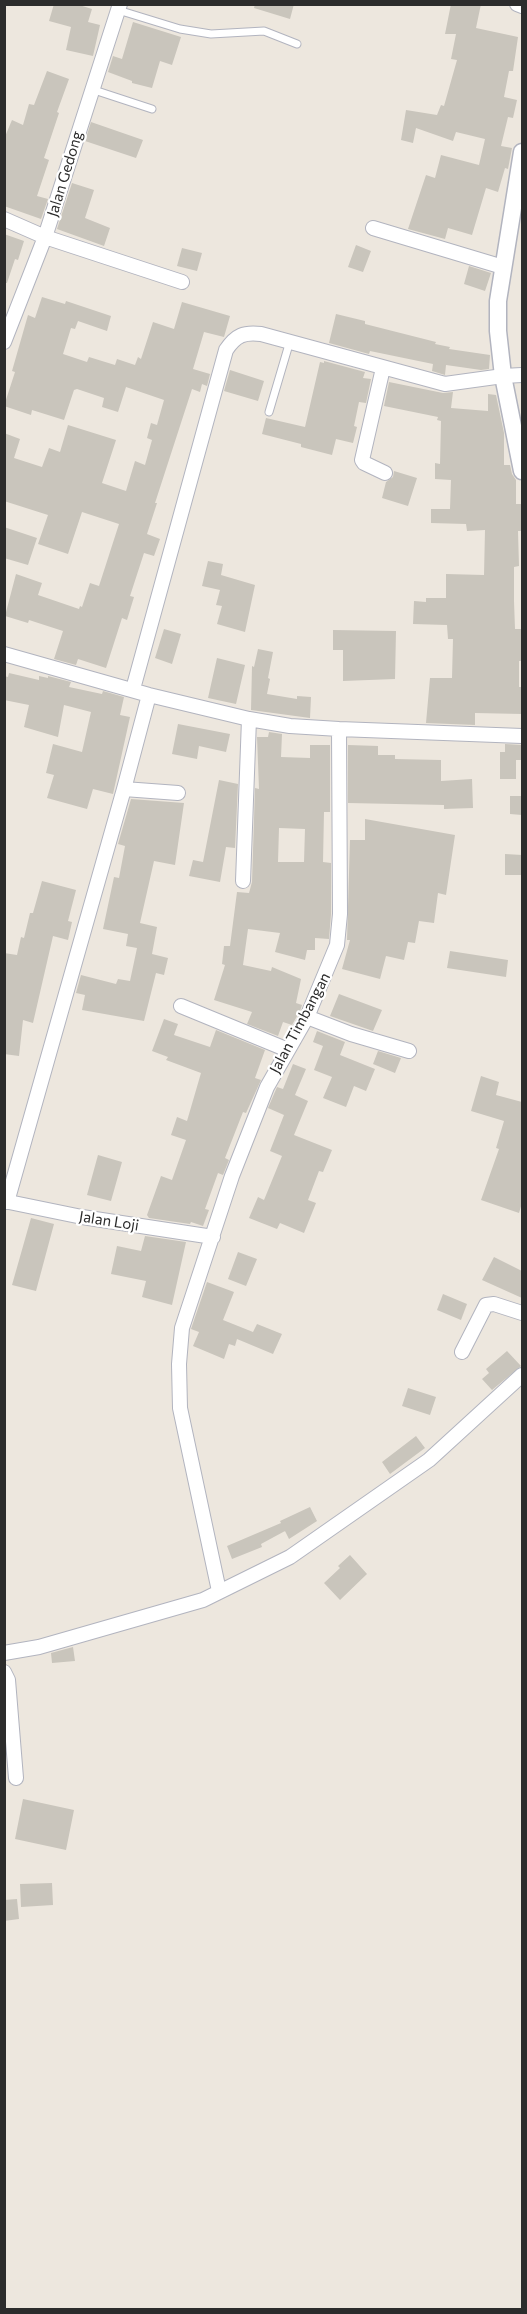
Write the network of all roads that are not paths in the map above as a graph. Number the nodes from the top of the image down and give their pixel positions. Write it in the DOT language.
graph roads {
  1 [pos="517,4"];
  2 [pos="522,6"];
  3 [pos="119,7"];
  4 [pos="297,44"];
  5 [pos="91,89"];
  6 [pos="152,109"];
  7 [pos="522,152"];
  8 [pos="4,219"];
  9 [pos="373,228"];
  10 [pos="45,237"];
  11 [pos="503,267"];
  12 [pos="182,282"];
  13 [pos="290,341"];
  14 [pos="4,342"];
  15 [pos="383,368"];
  16 [pos="522,375"];
  17 [pos="503,376"];
  18 [pos="269,412"];
  19 [pos="522,471"];
  20 [pos="385,473"];
  21 [pos="4,654"];
  22 [pos="133,689"];
  23 [pos="149,694"];
  24 [pos="249,719"];
  25 [pos="339,729"];
  26 [pos="522,735"];
  27 [pos="124,789"];
  28 [pos="178,793"];
  29 [pos="243,881"];
  30 [pos="181,1006"];
  31 [pos="307,1017"];
  32 [pos="288,1050"];
  33 [pos="410,1051"];
  34 [pos="6,1202"];
  35 [pos="213,1237"];
  36 [pos="522,1313"];
  37 [pos="462,1352"];
  38 [pos="522,1375"];
  39 [pos="219,1592"];
  40 [pos="4,1653"];
  41 [pos="4,1672"];
  42 [pos="16,1778"];
  1 -- 2 [label="street"];
  3 -- 4 [label="lane"];
  3 -- 5 [label="street, Jalan Gedong"];
  5 -- 6 [label="lane"];
  5 -- 10 [label="street, Jalan Gedong"];
  7 -- 11 [label="street"];
  8 -- 10 [label="street"];
  9 -- 11 [label="street"];
  10 -- 12 [label="street"];
  10 -- 14 [label="street, Jalan Gedong"];
  11 -- 17 [label="street"];
  13 -- 15 [label="street"];
  13 -- 18 [label="lane"];
  13 -- 22 [label="street"];
  15 -- 17 [label="street"];
  15 -- 20 [label="street"];
  16 -- 17 [label="street"];
  17 -- 19 [label="street"];
  21 -- 22 [label="street"];
  22 -- 23 [label="street"];
  23 -- 24 [label="street"];
  23 -- 27 [label="street"];
  24 -- 25 [label="street"];
  24 -- 29 [label="street"];
  25 -- 26 [label="street"];
  25 -- 31 [label="street, Jalan Timbangan"];
  27 -- 28 [label="street"];
  27 -- 34 [label="street"];
  30 -- 32 [label="street"];
  31 -- 32 [label="street, Jalan Timbangan"];
  31 -- 33 [label="street"];
  32 -- 35 [label="street, Jalan Timbangan"];
  34 -- 35 [label="street, Jalan Loji"];
  35 -- 39 [label="street, Jalan Timbangan"];
  36 -- 37 [label="street"];
  38 -- 39 [label="street"];
  39 -- 40 [label="street"];
  41 -- 42 [label="street"];
}
